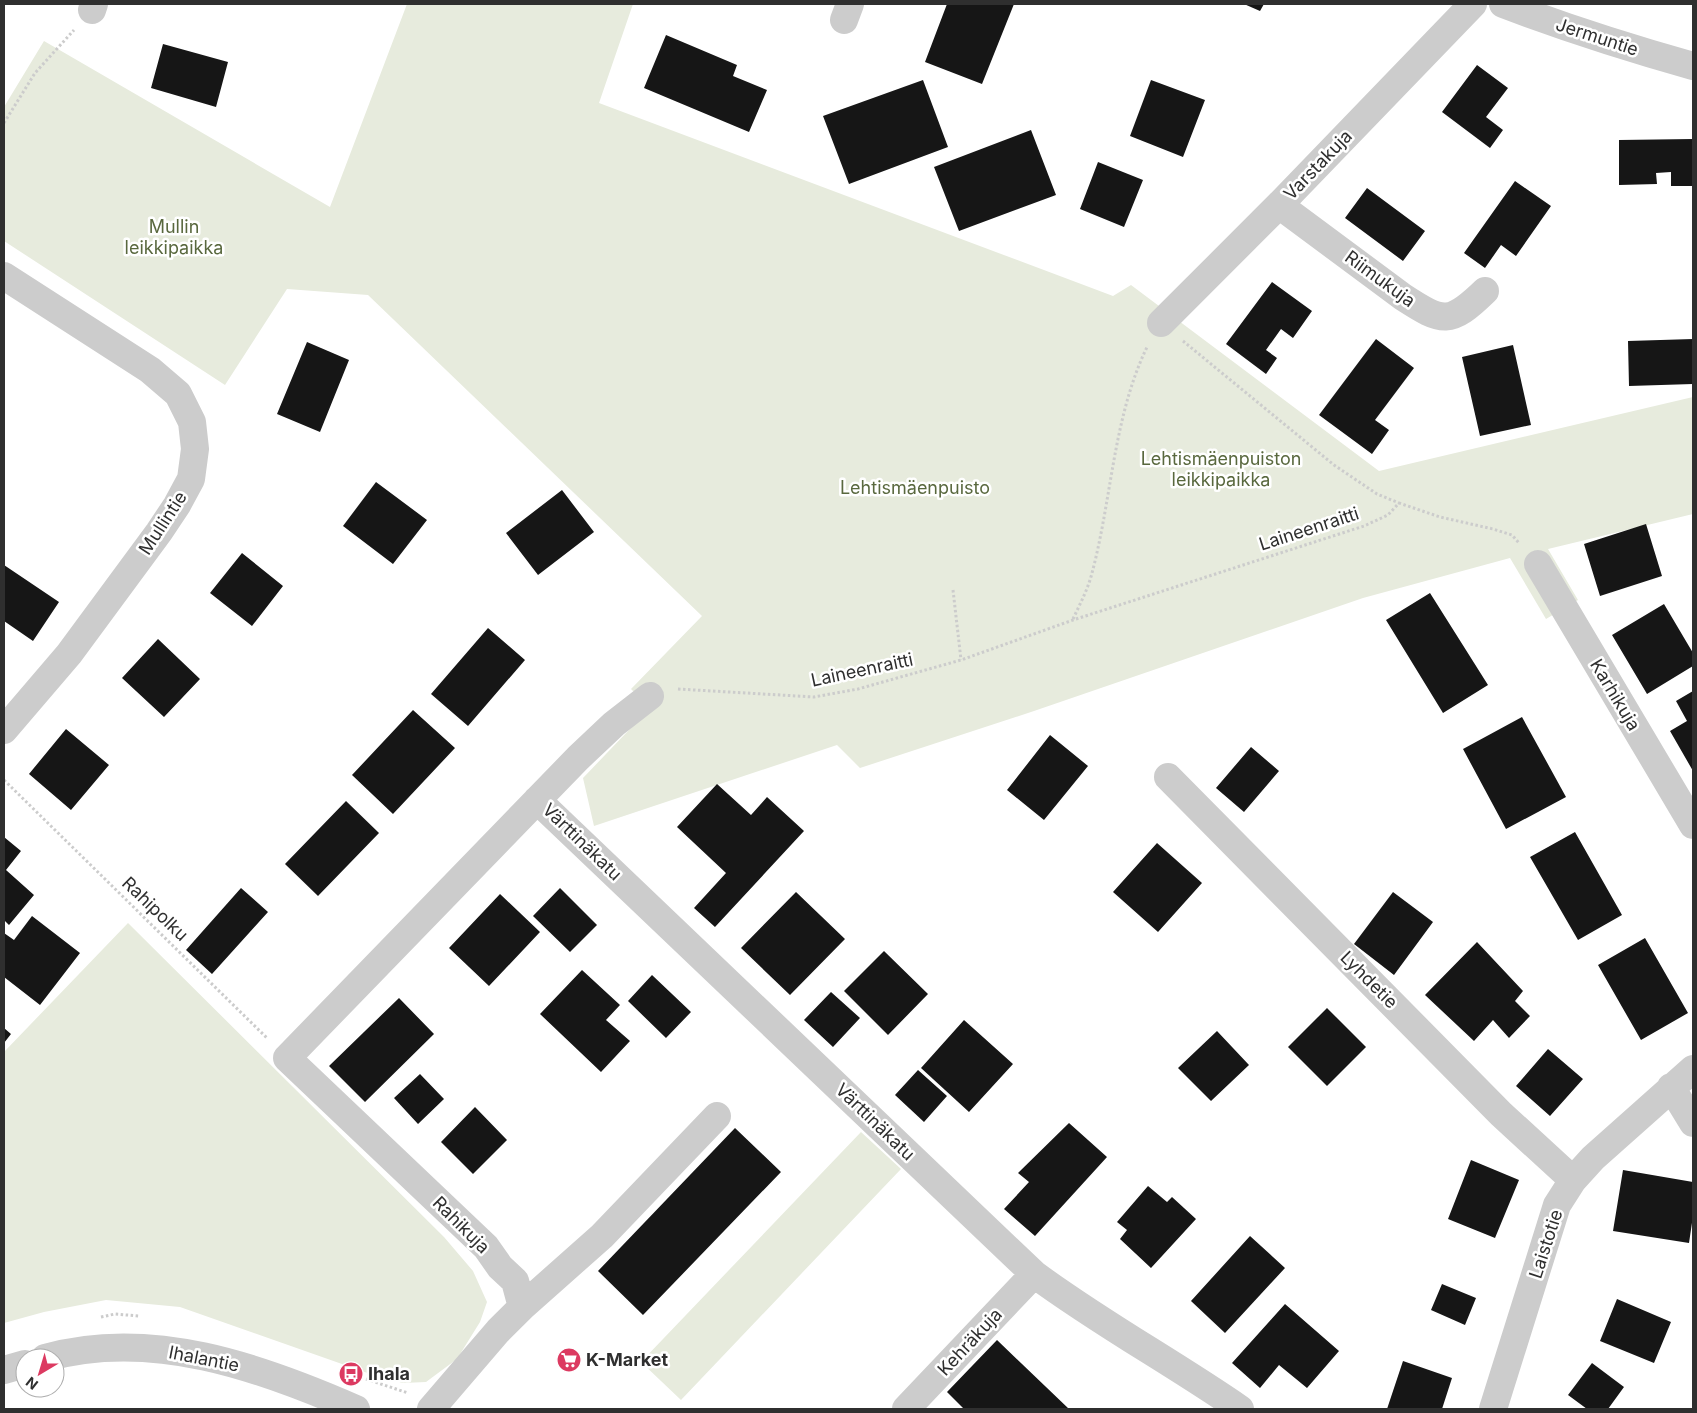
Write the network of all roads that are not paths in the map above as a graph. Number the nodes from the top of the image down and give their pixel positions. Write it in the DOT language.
graph roads {
  1 [pos="1473,4"];
  2 [pos="1503,4"];
  3 [pos="1693,66"];
  4 [pos="1279,205"];
  5 [pos="4,276"];
  6 [pos="1485,291"];
  7 [pos="1161,323"];
  8 [pos="1538,564"];
  9 [pos="650,696"];
  10 [pos="4,730"];
  11 [pos="1168,777"];
  12 [pos="537,800"];
  13 [pos="1693,825"];
  14 [pos="287,1058"];
  15 [pos="1693,1069"];
  16 [pos="1671,1087"];
  17 [pos="717,1116"];
  18 [pos="1693,1123"];
  19 [pos="1573,1180"];
  20 [pos="1034,1274"];
  21 [pos="522,1307"];
  22 [pos="65,1354"];
  23 [pos="356,1409"];
  24 [pos="431,1409"];
  25 [pos="906,1409"];
  26 [pos="1240,1409"];
  27 [pos="1493,1409"];
  1 -- 4 [label="street, Varstakuja"];
  2 -- 3 [label="street, Jermuntie"];
  4 -- 6 [label="street, Riimukuja"];
  4 -- 7 [label="street, Varstakuja"];
  5 -- 10 [label="street, Mullintie"];
  8 -- 13 [label="street, Karhikuja"];
  9 -- 12 [label="street, Värttinäkatu"];
  11 -- 19 [label="street, Lyhdetie"];
  12 -- 14 [label="street, Värttinäkatu"];
  12 -- 20 [label="street, Värttinäkatu"];
  14 -- 21 [label="street, Rahikuja"];
  15 -- 16 [label="street, Laistotie"];
  16 -- 18 [label="street"];
  16 -- 19 [label="street, Laistotie"];
  17 -- 21 [label="street"];
  19 -- 27 [label="street, Laistotie"];
  20 -- 25 [label="street, Kehräkuja"];
  20 -- 26 [label="street, Värttinäkatu"];
  21 -- 24 [label="street"];
  22 -- 23 [label="street, Ihalantie"];
}
